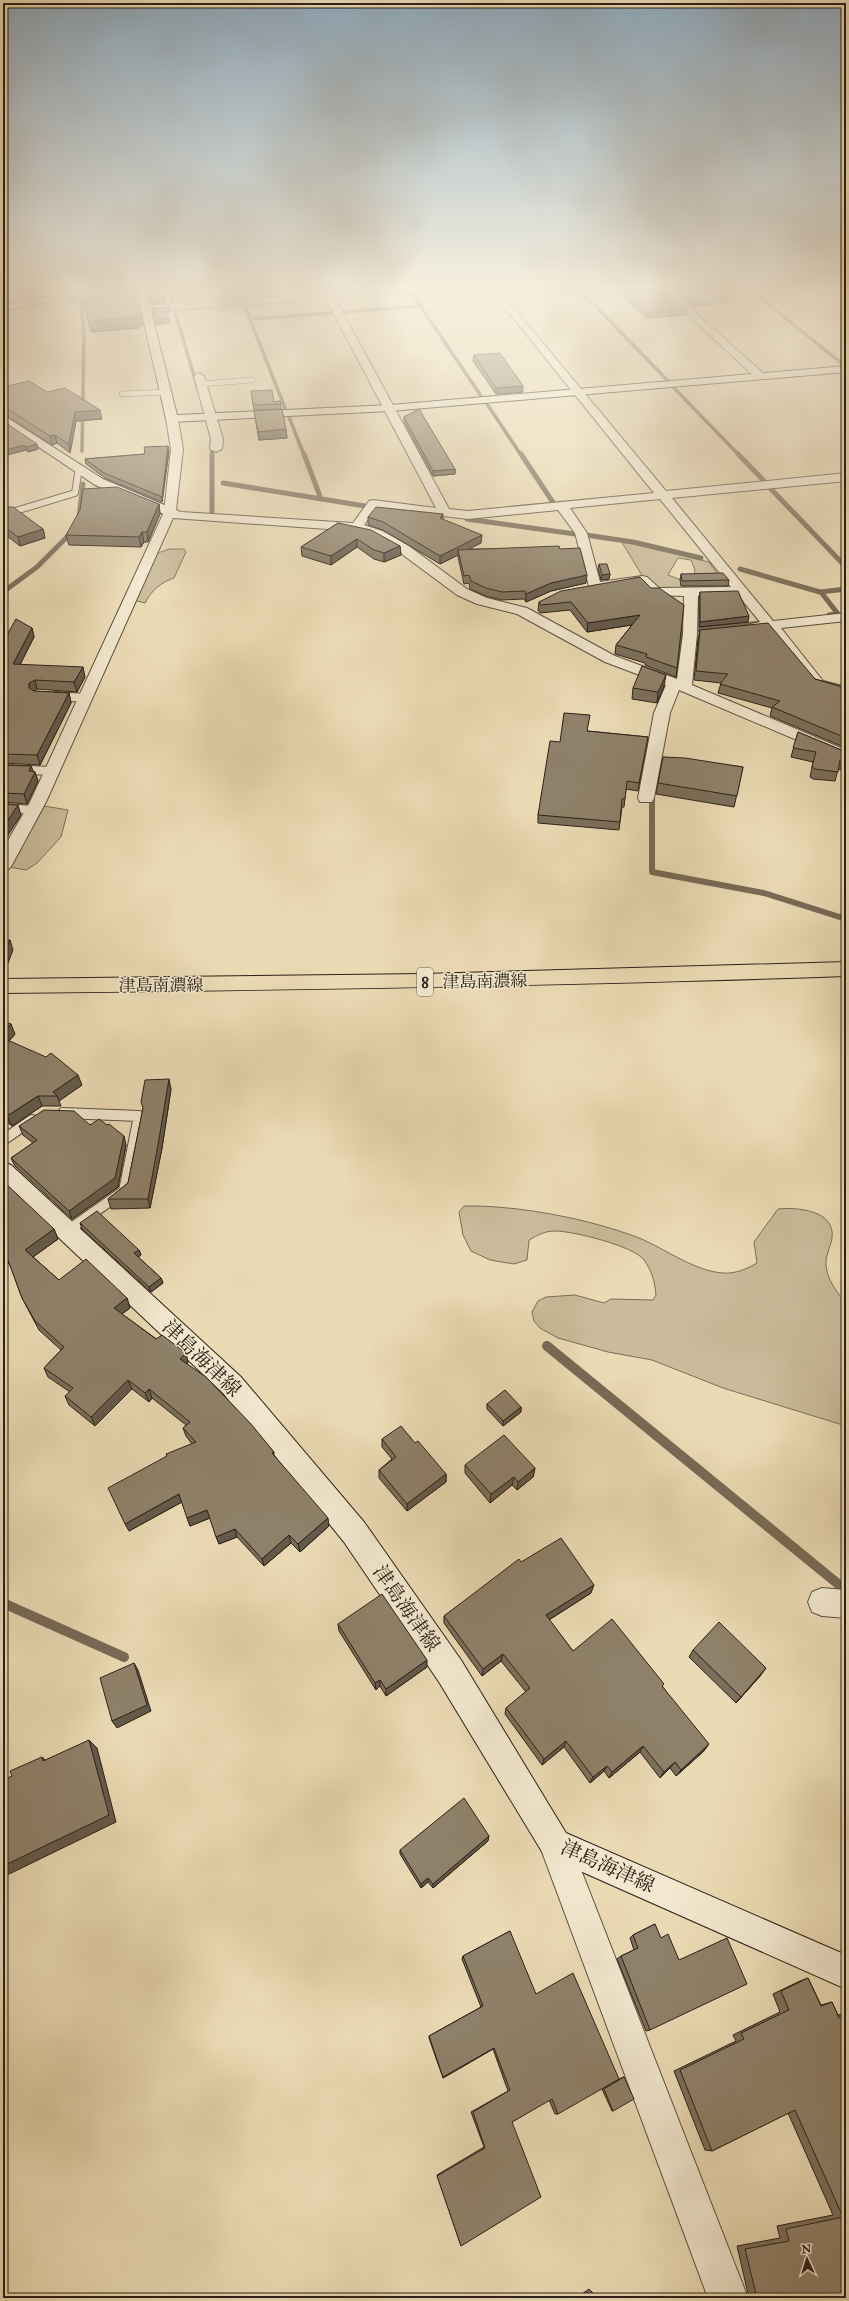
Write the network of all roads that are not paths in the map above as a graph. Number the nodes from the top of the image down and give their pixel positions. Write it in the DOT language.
graph roads {
  1 [pos="167,395"];
  2 [pos="205,395"];
  3 [pos="383,395"];
  4 [pos="538,395"];
  5 [pos="581,395"];
  6 [pos="390,408"];
  7 [pos="211,417"];
  8 [pos="3,418"];
  9 [pos="172,419"];
  10 [pos="216,449"];
  11 [pos="79,468"];
  12 [pos="846,477"];
  13 [pos="663,495"];
  14 [pos="562,506"];
  15 [pos="12,512"];
  16 [pos="170,512"];
  17 [pos="445,513"];
  18 [pos="357,527"];
  19 [pos="595,587"];
  20 [pos="579,590"];
  21 [pos="741,591"];
  22 [pos="691,592"];
  23 [pos="536,603"];
  24 [pos="522,612"];
  25 [pos="846,618"];
  26 [pos="771,626"];
  27 [pos="741,629"];
  28 [pos="704,633"];
  29 [pos="690,634"];
  30 [pos="679,685"];
  31 [pos="846,692"];
  32 [pos="45,696"];
  33 [pos="85,698"];
  34 [pos="846,756"];
  35 [pos="3,769"];
  36 [pos="52,771"];
  37 [pos="646,798"];
  38 [pos="3,808"];
  39 [pos="33,810"];
  40 [pos="3,865"];
  41 [pos="846,969"];
  42 [pos="3,986"];
  43 [pos="52,1112"];
  44 [pos="39,1116"];
  45 [pos="3,1140"];
  46 [pos="3,1171"];
  47 [pos="66,1231"];
  48 [pos="555,1844"];
  49 [pos="846,1972"];
  50 [pos="728,2298"];
  1 -- 9 [label="street"];
  2 -- 7 [label="street"];
  3 -- 6 [label="street"];
  4 -- 6 [label="street"];
  5 -- 13 [label="street"];
  6 -- 7 [label="street"];
  6 -- 17 [label="street"];
  7 -- 9 [label="street"];
  7 -- 10 [label="street"];
  8 -- 11 [label="street"];
  9 -- 16 [label="street"];
  11 -- 15 [label="lane"];
  11 -- 16 [label="street"];
  12 -- 13 [label="street"];
  13 -- 14 [label="street"];
  13 -- 21 [label="street"];
  14 -- 17 [label="street"];
  14 -- 19 [label="street"];
  16 -- 18 [label="street"];
  16 -- 33 [label="street"];
  17 -- 18 [label="street"];
  18 -- 24 [label="street"];
  19 -- 20 [label="street"];
  19 -- 22 [label="street"];
  21 -- 22 [label="street"];
  21 -- 26 [label="street"];
  22 -- 29 [label="street"];
  23 -- 24 [label="street"];
  24 -- 30 [label="street"];
  25 -- 26 [label="street"];
  26 -- 27 [label="street"];
  26 -- 31 [label="street"];
  28 -- 29 [label="street"];
  29 -- 30 [label="street"];
  30 -- 34 [label="street"];
  30 -- 37 [label="street"];
  32 -- 33 [label="lane"];
  33 -- 36 [label="street"];
  35 -- 36 [label="lane"];
  36 -- 39 [label="street"];
  38 -- 39 [label="lane"];
  39 -- 40 [label="street"];
  41 -- 42 [label="main road, 津島南濃線 / 8"];
  43 -- 47 [label="lane"];
  44 -- 45 [label="lane"];
  46 -- 47 [label="street, 津島海津線"];
  47 -- 48 [label="street, 津島海津線"];
  48 -- 49 [label="street, 津島海津線"];
  48 -- 50 [label="street"];
}
